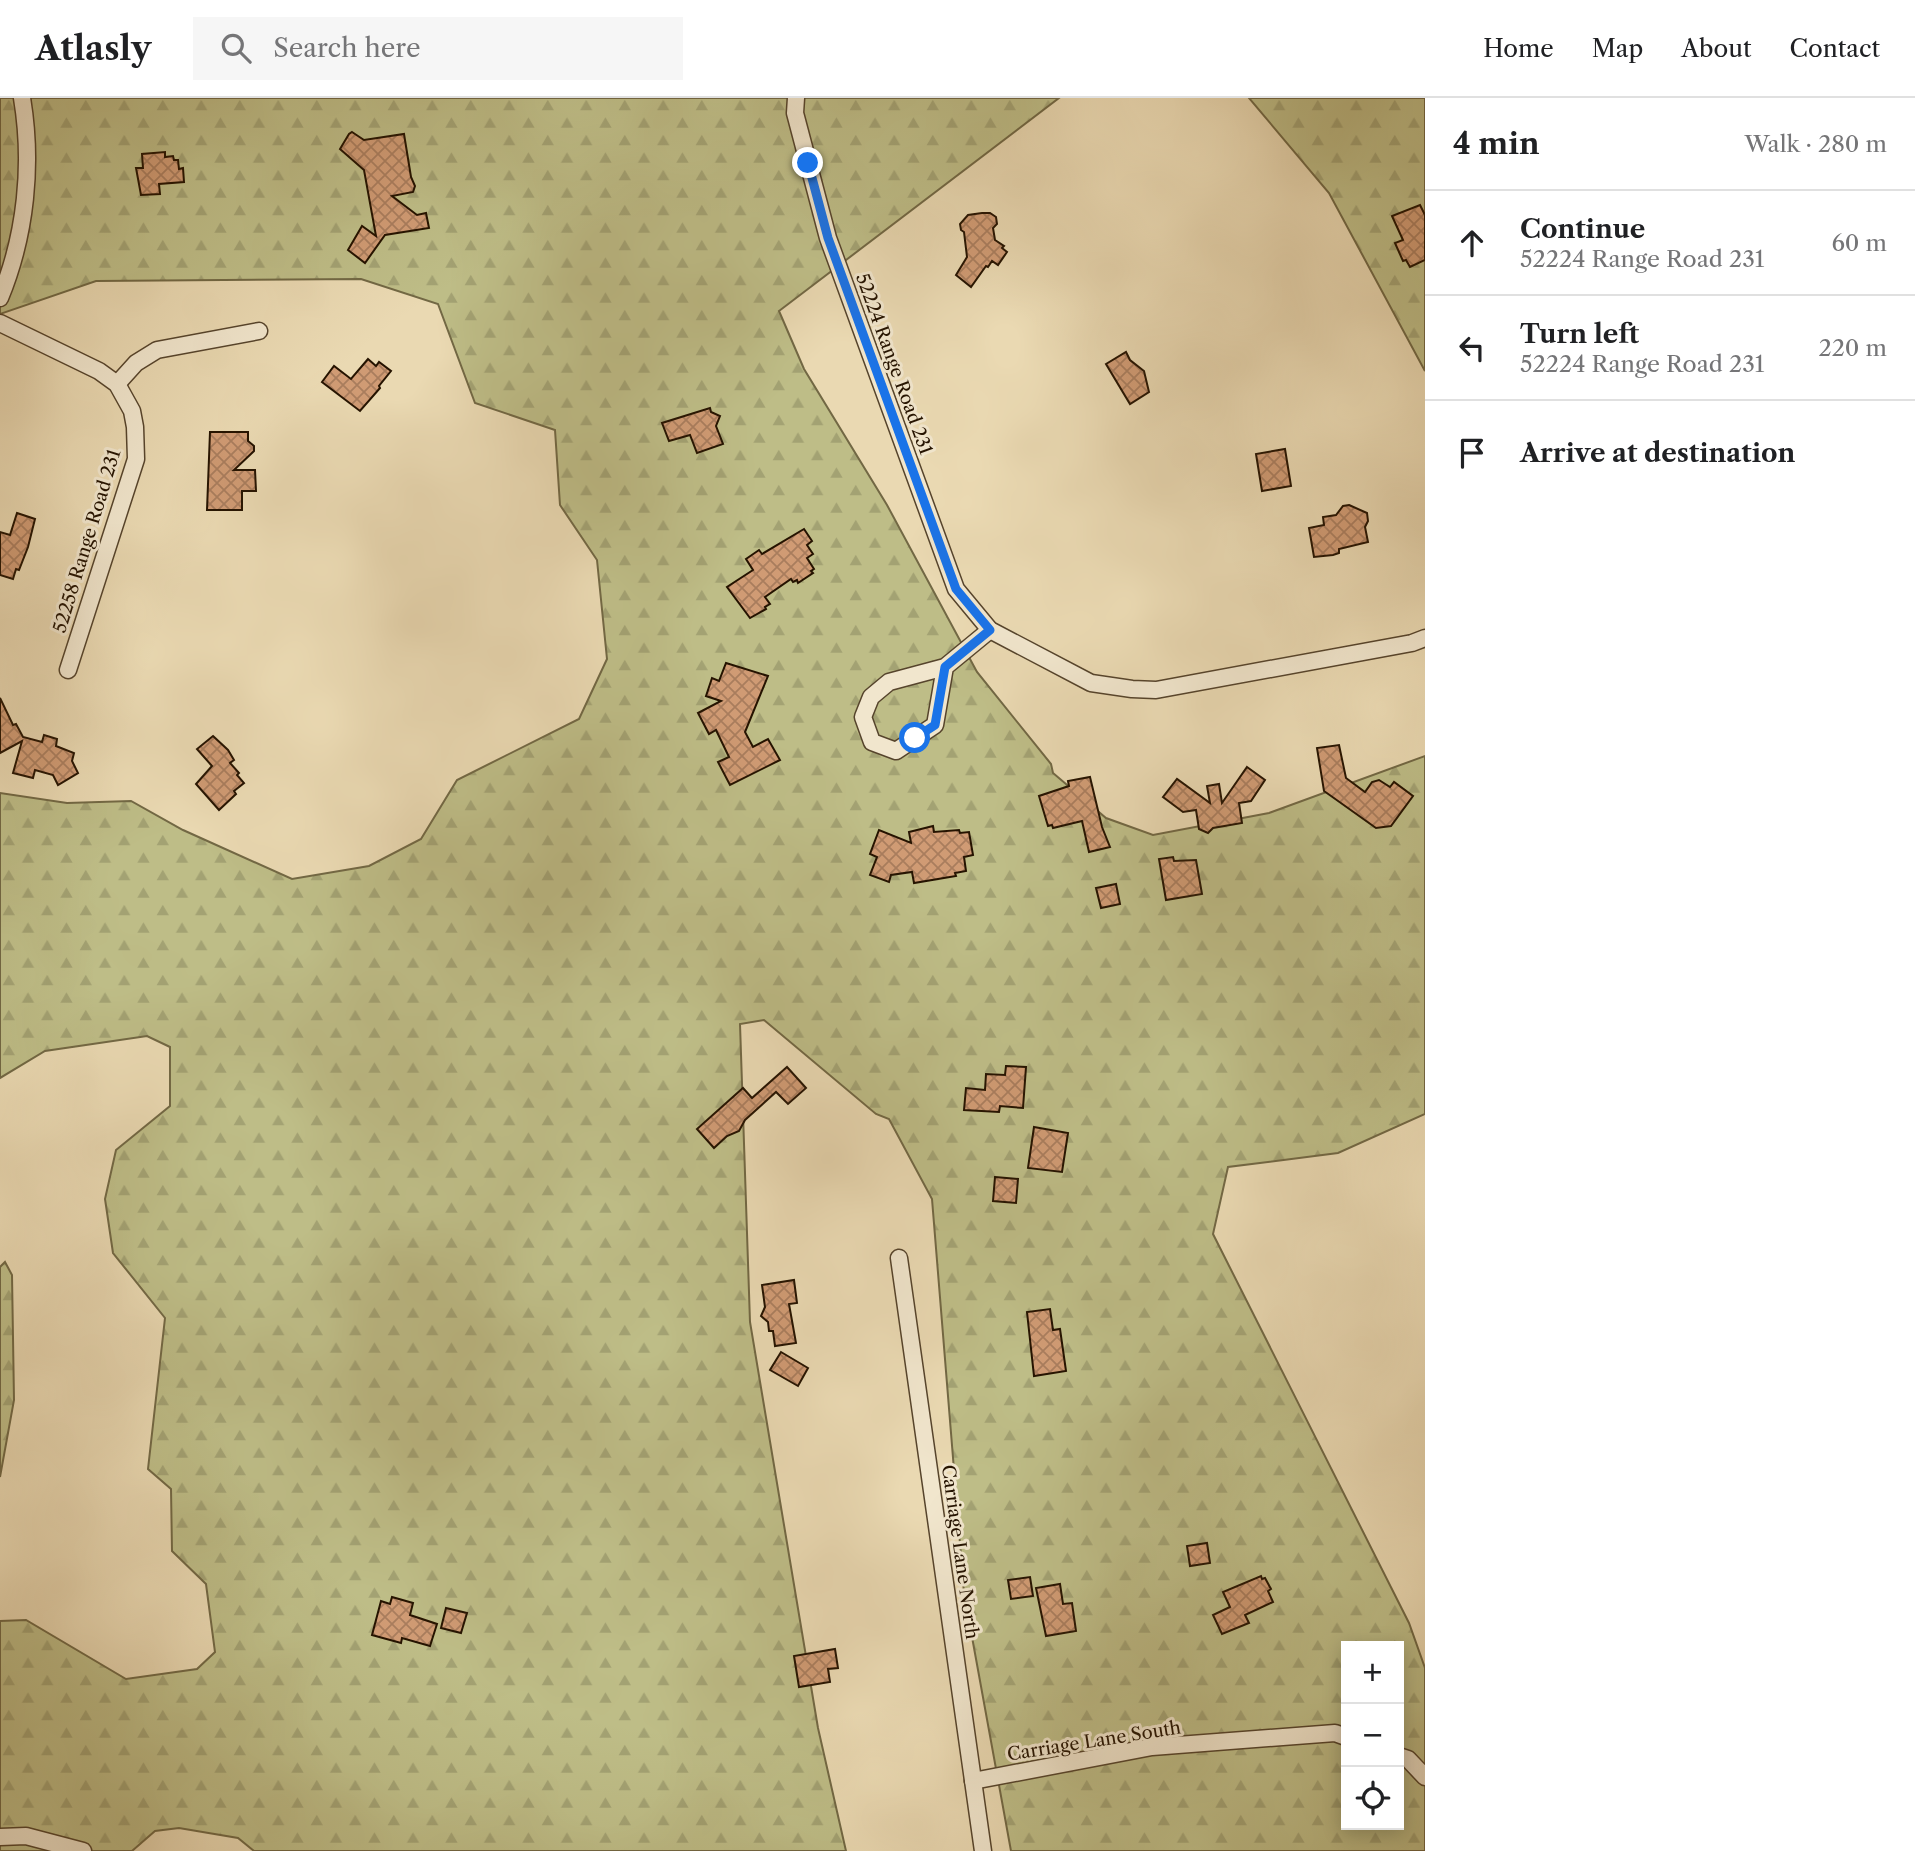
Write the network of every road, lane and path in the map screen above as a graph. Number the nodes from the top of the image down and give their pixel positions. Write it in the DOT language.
graph roads {
  1 [pos="22,98"];
  2 [pos="796,98"];
  3 [pos="0,298"];
  4 [pos="0,323"];
  5 [pos="259,331"];
  6 [pos="117,384"];
  7 [pos="990,630"];
  8 [pos="1425,638"];
  9 [pos="945,667"];
  10 [pos="68,670"];
  11 [pos="899,1258"];
  12 [pos="1341,1735"];
  13 [pos="1404,1758"];
  14 [pos="1425,1777"];
  15 [pos="973,1781"];
  16 [pos="0,1837"];
  17 [pos="83,1851"];
  18 [pos="983,1851"];
  1 -- 3 [label="street"];
  2 -- 7 [label="street, 52224 Range Road 231"];
  4 -- 6 [label="street"];
  5 -- 6 [label="street"];
  6 -- 10 [label="street, 52258 Range Road 231"];
  7 -- 8 [label="street, 52224 Range Road 231"];
  7 -- 9 [label="street"];
  9 -- 9 [label="street"];
  11 -- 15 [label="street, Carriage Lane North"];
  12 -- 15 [label="street, Carriage Lane South"];
  13 -- 14 [label="street"];
  15 -- 18 [label="street, Carriage Lane North"];
  16 -- 17 [label="street"];
}
